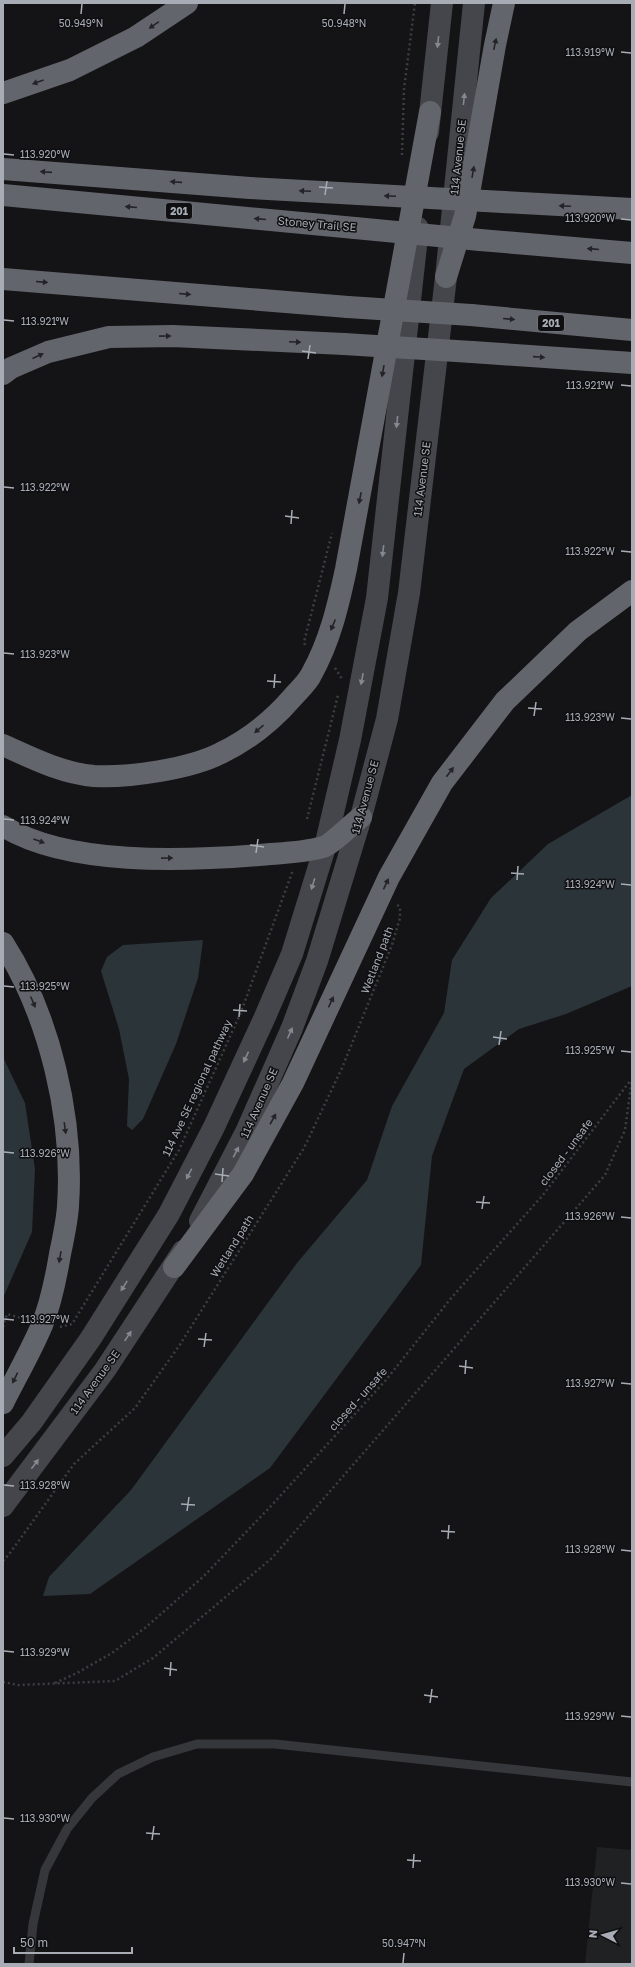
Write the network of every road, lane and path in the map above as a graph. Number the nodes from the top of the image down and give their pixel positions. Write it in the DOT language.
graph roads {
  1 [pos="187,3"];
  2 [pos="442,3"];
  3 [pos="474,3"];
  4 [pos="504,3"];
  5 [pos="3,93"];
  6 [pos="430,112"];
  7 [pos="3,169"];
  8 [pos="3,195"];
  9 [pos="632,209"];
  10 [pos="632,253"];
  11 [pos="446,277"];
  12 [pos="3,279"];
  13 [pos="632,330"];
  14 [pos="632,363"];
  15 [pos="3,374"];
  16 [pos="632,591"];
  17 [pos="334,668"];
  18 [pos="340,685"];
  19 [pos="338,693"];
  20 [pos="3,745"];
  21 [pos="361,817"];
  22 [pos="308,819"];
  23 [pos="3,826"];
  24 [pos="325,847"];
  25 [pos="293,870"];
  26 [pos="395,900"];
  27 [pos="3,943"];
  28 [pos="632,1079"];
  29 [pos="174,1267"];
  30 [pos="25,1319"];
  31 [pos="3,1327"];
  32 [pos="54,1328"];
  33 [pos="3,1403"];
  34 [pos="3,1456"];
  35 [pos="3,1506"];
  36 [pos="3,1561"];
  37 [pos="3,1682"];
  38 [pos="53,1683"];
  39 [pos="632,1782"];
  40 [pos="29,1964"];
  1 -- 5 [label="highway, one-way"];
  2 -- 6 [label="main road, one-way"];
  11 -- 3 [label="main road, 114 Avenue SE, one-way"];
  11 -- 4 [label="highway, one-way"];
  6 -- 20 [label="highway, one-way"];
  6 -- 24 [label="main road, one-way"];
  9 -- 7 [label="highway, one-way, bridge"];
  10 -- 8 [label="highway, Stoney Trail SE / 201, one-way, bridge"];
  11 -- 21 [label="main road, 114 Avenue SE"];
  12 -- 13 [label="highway, 201, one-way, bridge"];
  15 -- 14 [label="highway, one-way, bridge"];
  29 -- 16 [label="highway, one-way"];
  17 -- 18 [label="path"];
  19 -- 22 [label="path"];
  21 -- 24 [label="highway"];
  29 -- 21 [label="main road, 114 Avenue SE, one-way"];
  23 -- 24 [label="highway, one-way"];
  24 -- 34 [label="main road, one-way"];
  25 -- 32 [label="path, 114 Ave SE regional pathway"];
  26 -- 36 [label="path, Wetland path"];
  27 -- 33 [label="highway, one-way"];
  28 -- 38 [label="path, closed - unsafe"];
  28 -- 38 [label="path"];
  35 -- 29 [label="main road, 114 Avenue SE, one-way"];
  30 -- 31 [label="path"];
  37 -- 38 [label="path"];
  39 -- 40 [label="lane"];
}
